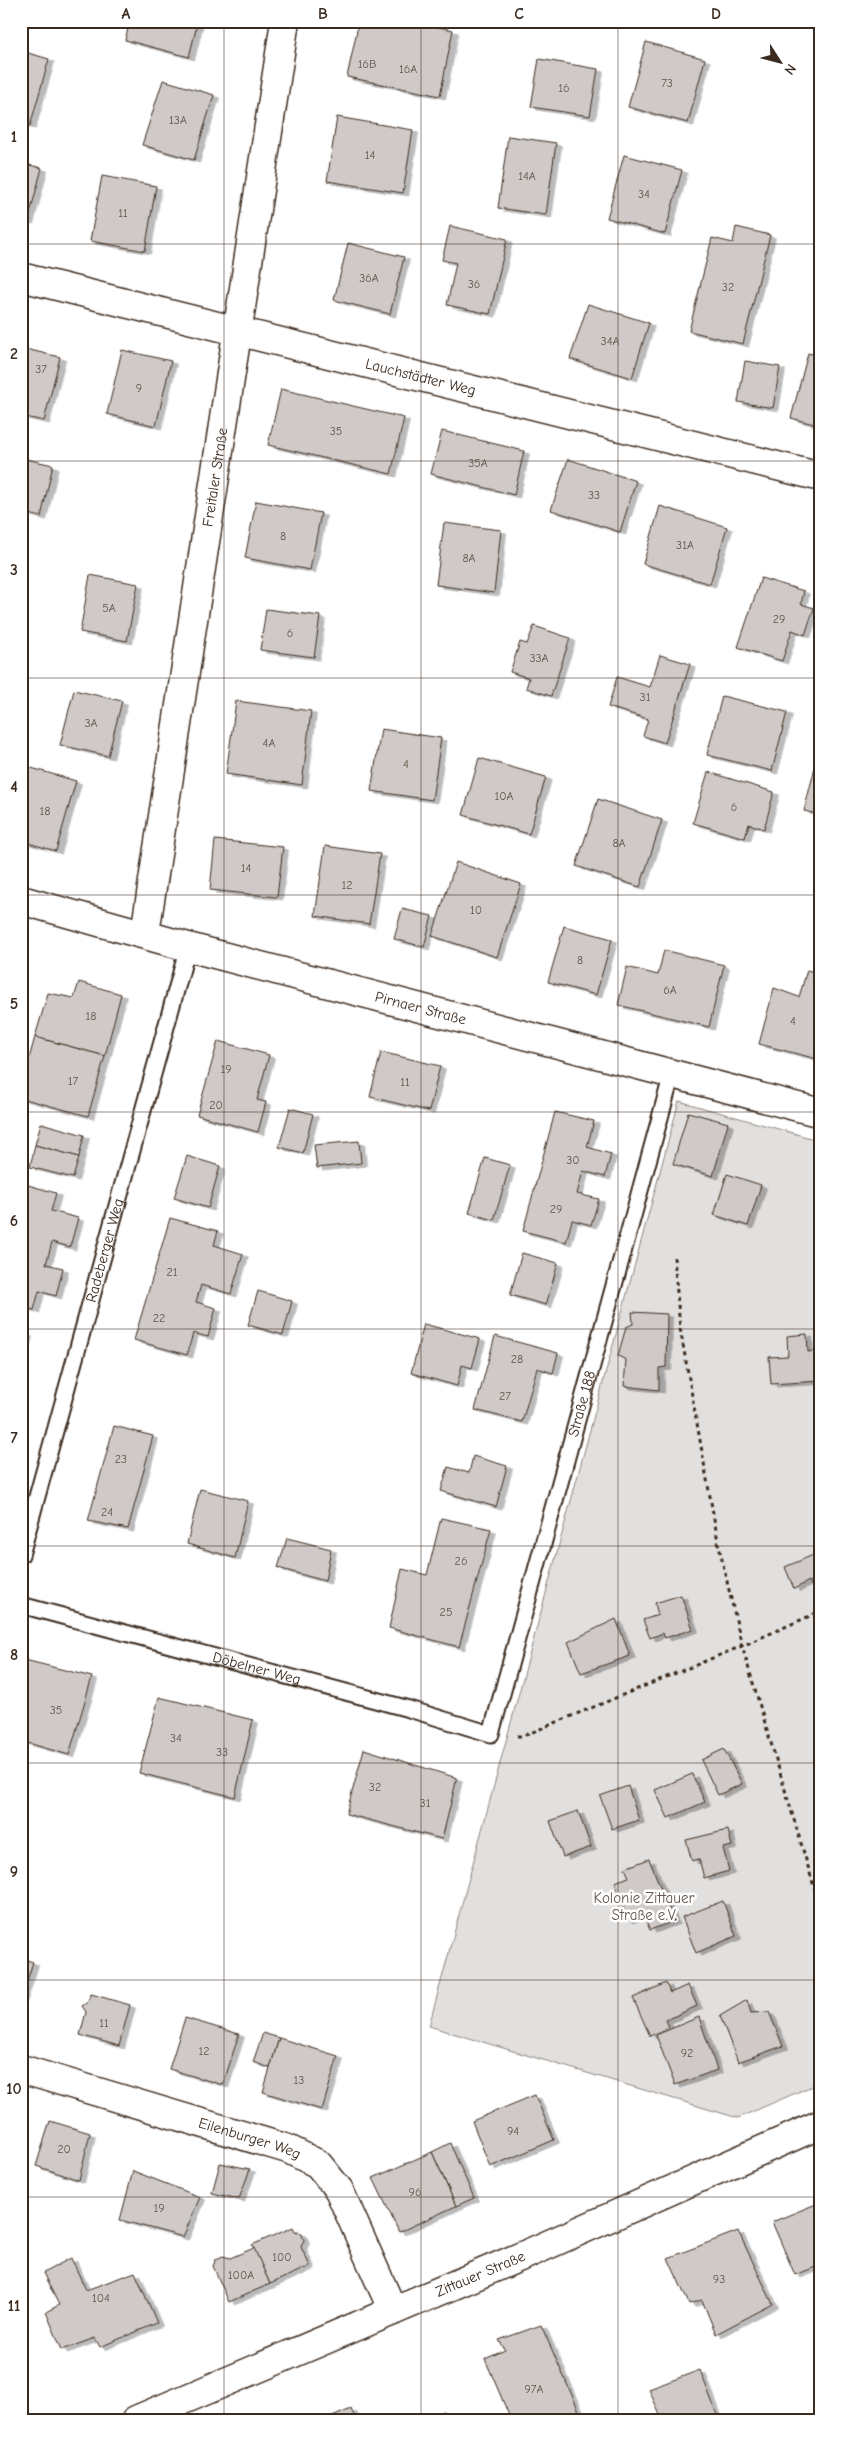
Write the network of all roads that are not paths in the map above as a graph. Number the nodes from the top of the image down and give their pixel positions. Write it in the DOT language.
graph roads {
  1 [pos="286,21"];
  2 [pos="21,277"];
  3 [pos="238,330"];
  4 [pos="821,477"];
  5 [pos="21,900"];
  6 [pos="145,933"];
  7 [pos="188,946"];
  8 [pos="672,1074"];
  9 [pos="821,1113"];
  10 [pos="21,1555"];
  11 [pos="21,1604"];
  12 [pos="491,1734"];
  13 [pos="21,2069"];
  14 [pos="821,2124"];
  15 [pos="393,2311"];
  16 [pos="136,2420"];
  1 -- 3 [label="street, Freitaler Straße"];
  2 -- 3 [label="street, Lauchstädter Weg"];
  3 -- 4 [label="street, Lauchstädter Weg"];
  3 -- 6 [label="street, Freitaler Straße"];
  5 -- 6 [label="street, Pirnaer Straße"];
  6 -- 7 [label="street, Pirnaer Straße"];
  7 -- 8 [label="street, Pirnaer Straße"];
  7 -- 10 [label="lane, Radeberger Weg"];
  8 -- 9 [label="street, Pirnaer Straße"];
  8 -- 12 [label="lane, Straße 188"];
  11 -- 12 [label="lane, Döbelner Weg"];
  13 -- 15 [label="street, Eilenburger Weg"];
  14 -- 15 [label="street, Zittauer Straße"];
  15 -- 16 [label="street, Zittauer Straße"];
}
